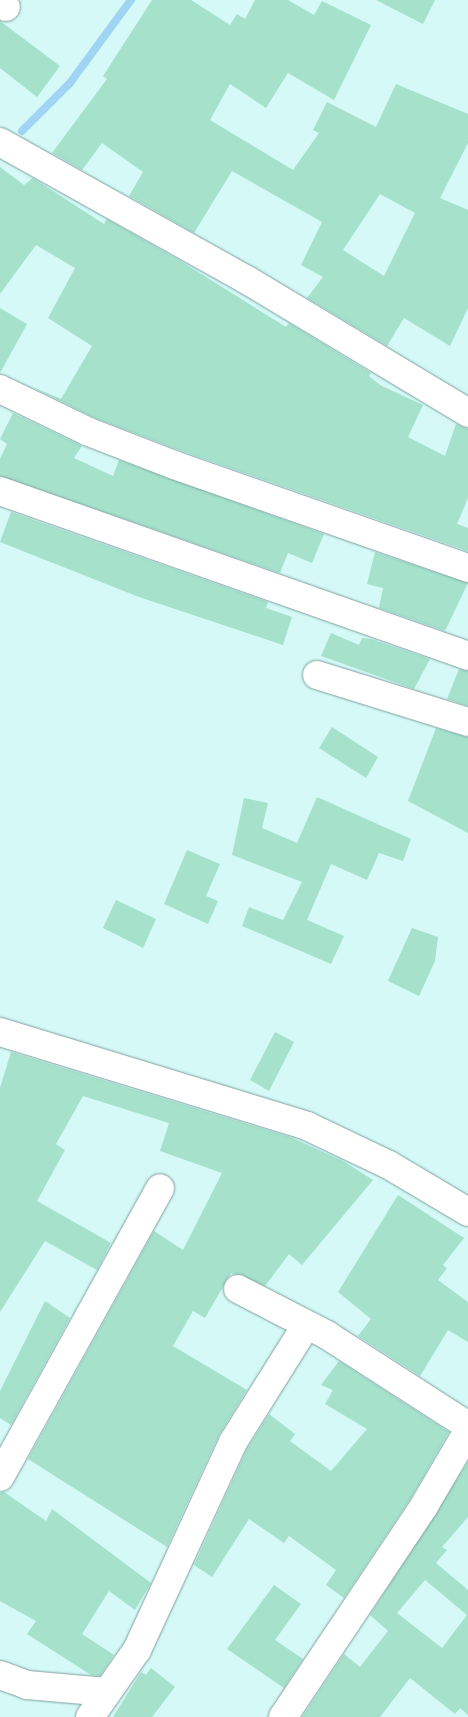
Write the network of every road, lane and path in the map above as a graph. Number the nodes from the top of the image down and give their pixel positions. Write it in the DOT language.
graph roads {
  1 [pos="0,142"];
  2 [pos="0,389"];
  3 [pos="468,414"];
  4 [pos="0,490"];
  5 [pos="468,568"];
  6 [pos="468,656"];
  7 [pos="317,675"];
  8 [pos="468,722"];
  9 [pos="0,1032"];
  10 [pos="160,1188"];
  11 [pos="468,1212"];
  12 [pos="238,1289"];
  13 [pos="305,1327"];
  14 [pos="468,1426"];
  15 [pos="468,1431"];
  16 [pos="0,1477"];
  17 [pos="0,1676"];
  18 [pos="107,1692"];
  19 [pos="90,1717"];
  20 [pos="283,1717"];
  1 -- 3 [label="street"];
  2 -- 5 [label="street"];
  4 -- 6 [label="street"];
  7 -- 8 [label="street"];
  9 -- 11 [label="street"];
  10 -- 16 [label="street"];
  12 -- 13 [label="street"];
  13 -- 14 [label="street"];
  13 -- 18 [label="street"];
  15 -- 20 [label="street"];
  17 -- 18 [label="street"];
  18 -- 19 [label="street"];
}
